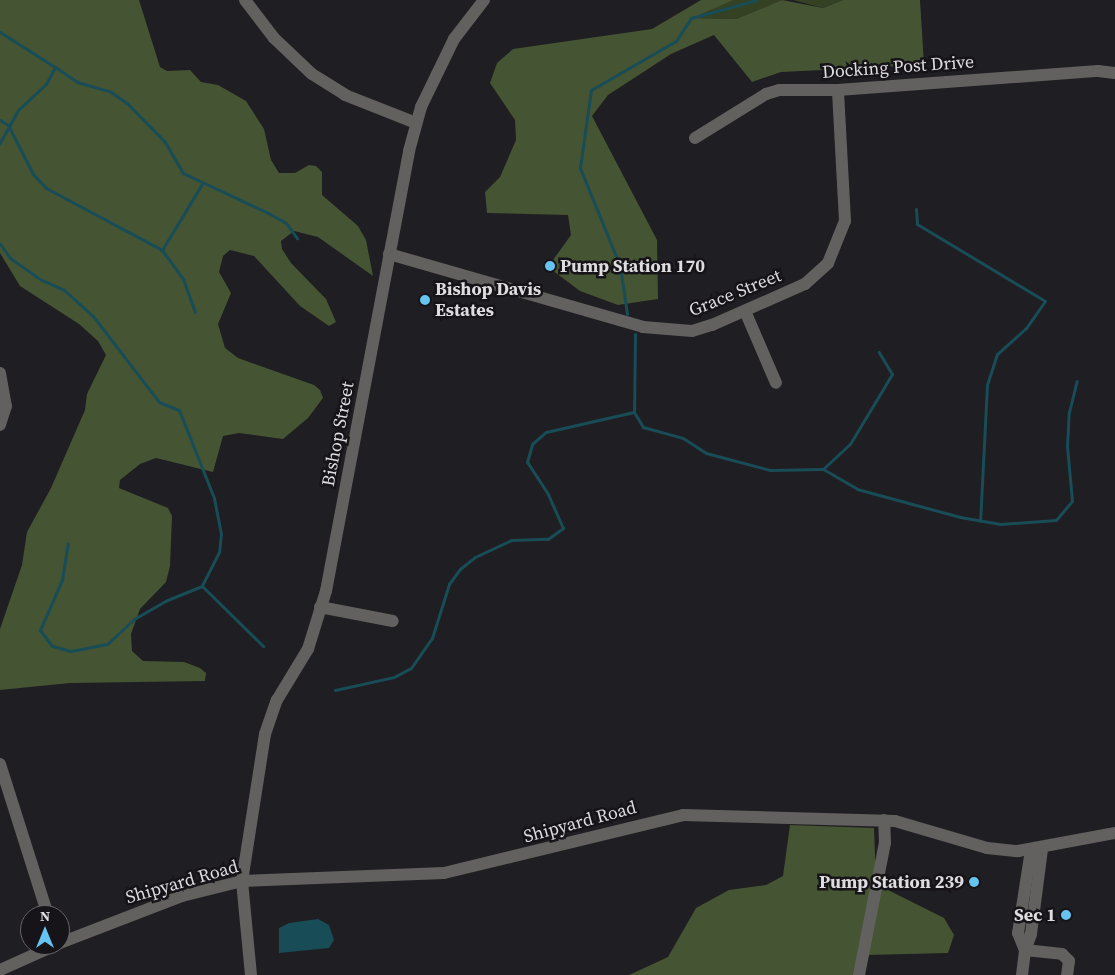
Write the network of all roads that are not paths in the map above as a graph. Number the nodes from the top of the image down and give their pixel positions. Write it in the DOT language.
graph roads {
  1 [pos="246,0"];
  2 [pos="484,0"];
  3 [pos="1115,74"];
  4 [pos="838,90"];
  5 [pos="416,123"];
  6 [pos="695,138"];
  7 [pos="389,254"];
  8 [pos="745,311"];
  9 [pos="0,373"];
  10 [pos="776,384"];
  11 [pos="0,425"];
  12 [pos="320,607"];
  13 [pos="393,621"];
  14 [pos="0,764"];
  15 [pos="884,820"];
  16 [pos="1115,833"];
  17 [pos="1037,849"];
  18 [pos="242,881"];
  19 [pos="45,905"];
  20 [pos="70,939"];
  21 [pos="1025,950"];
  22 [pos="34,955"];
  23 [pos="0,970"];
  24 [pos="251,975"];
  25 [pos="859,975"];
  26 [pos="1022,975"];
  27 [pos="1067,975"];
  1 -- 5 [label="street"];
  2 -- 5 [label="street, Bishop Street"];
  3 -- 4 [label="street, Docking Post Drive"];
  4 -- 6 [label="street, Docking Post Drive"];
  4 -- 8 [label="street, Grace Street"];
  5 -- 7 [label="street, Bishop Street"];
  7 -- 8 [label="street, Grace Street"];
  7 -- 12 [label="street, Bishop Street"];
  8 -- 10 [label="street"];
  9 -- 11 [label="street"];
  12 -- 13 [label="street"];
  12 -- 18 [label="street, Bishop Street"];
  14 -- 19 [label="street"];
  15 -- 17 [label="street, Shipyard Road"];
  15 -- 18 [label="street, Shipyard Road"];
  15 -- 25 [label="street"];
  16 -- 17 [label="street, Shipyard Road"];
  17 -- 21 [label="street"];
  18 -- 20 [label="street, Shipyard Road"];
  18 -- 24 [label="street, Bishop Street"];
  21 -- 26 [label="street"];
  21 -- 27 [label="street"];
  22 -- 23 [label="street"];
}
